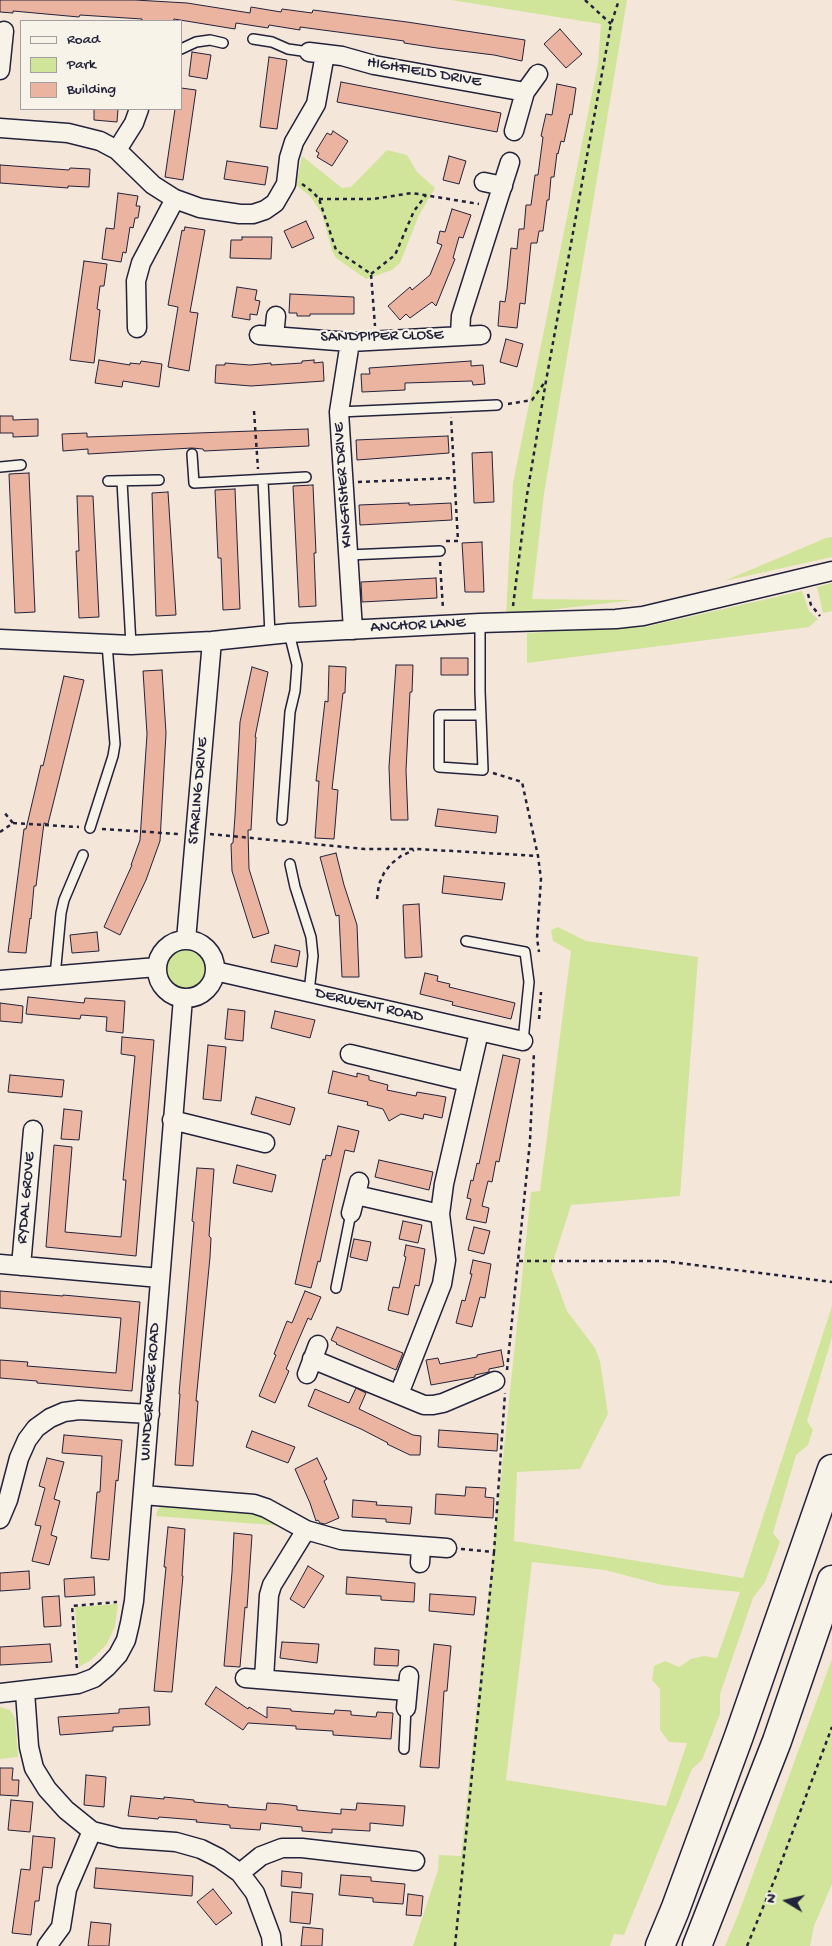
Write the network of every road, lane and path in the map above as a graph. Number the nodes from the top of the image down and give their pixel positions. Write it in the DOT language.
graph roads {
  1 [pos="585,0"];
  2 [pos="619,0"];
  3 [pos="611,24"];
  4 [pos="8,32"];
  5 [pos="253,39"];
  6 [pos="222,43"];
  7 [pos="182,49"];
  8 [pos="317,53"];
  9 [pos="0,70"];
  10 [pos="538,74"];
  11 [pos="525,92"];
  12 [pos="138,110"];
  13 [pos="0,128"];
  14 [pos="514,131"];
  15 [pos="117,150"];
  16 [pos="510,162"];
  17 [pos="287,174"];
  18 [pos="484,182"];
  19 [pos="502,186"];
  20 [pos="426,195"];
  21 [pos="175,199"];
  22 [pos="320,199"];
  23 [pos="497,208"];
  24 [pos="371,274"];
  25 [pos="276,316"];
  26 [pos="136,331"];
  27 [pos="460,335"];
  28 [pos="481,335"];
  29 [pos="376,340"];
  30 [pos="350,342"];
  31 [pos="546,380"];
  32 [pos="497,405"];
  33 [pos="450,407"];
  34 [pos="254,412"];
  35 [pos="339,412"];
  36 [pos="192,454"];
  37 [pos="0,466"];
  38 [pos="21,466"];
  39 [pos="306,477"];
  40 [pos="454,478"];
  41 [pos="159,480"];
  42 [pos="261,480"];
  43 [pos="108,481"];
  44 [pos="122,481"];
  45 [pos="344,482"];
  46 [pos="440,551"];
  47 [pos="349,555"];
  48 [pos="832,571"];
  49 [pos="803,577"];
  50 [pos="820,616"];
  51 [pos="480,623"];
  52 [pos="512,623"];
  53 [pos="444,625"];
  54 [pos="353,630"];
  55 [pos="289,633"];
  56 [pos="270,634"];
  57 [pos="0,639"];
  58 [pos="212,641"];
  59 [pos="107,644"];
  60 [pos="131,644"];
  61 [pos="480,716"];
  62 [pos="483,770"];
  63 [pos="3,811"];
  64 [pos="282,820"];
  65 [pos="13,823"];
  66 [pos="90,828"];
  67 [pos="0,832"];
  68 [pos="195,834"];
  69 [pos="417,849"];
  70 [pos="83,855"];
  71 [pos="538,856"];
  72 [pos="290,864"];
  73 [pos="377,900"];
  74 [pos="186,940"];
  75 [pos="466,942"];
  76 [pos="539,955"];
  77 [pos="157,967"];
  78 [pos="215,971"];
  79 [pos="55,976"];
  80 [pos="0,980"];
  81 [pos="542,989"];
  82 [pos="309,992"];
  83 [pos="183,998"];
  84 [pos="538,1021"];
  85 [pos="479,1032"];
  86 [pos="523,1041"];
  87 [pos="350,1054"];
  88 [pos="467,1082"];
  89 [pos="172,1120"];
  90 [pos="33,1130"];
  91 [pos="265,1143"];
  92 [pos="351,1213"];
  93 [pos="440,1214"];
  94 [pos="519,1261"];
  95 [pos="0,1264"];
  96 [pos="21,1266"];
  97 [pos="160,1278"];
  98 [pos="832,1282"];
  99 [pos="336,1288"];
  100 [pos="312,1359"];
  101 [pos="502,1382"];
  102 [pos="399,1394"];
  103 [pos="150,1414"];
  104 [pos="832,1469"];
  105 [pos="143,1494"];
  106 [pos="0,1519"];
  107 [pos="306,1530"];
  108 [pos="447,1548"];
  109 [pos="494,1552"];
  110 [pos="832,1580"];
  111 [pos="134,1600"];
  112 [pos="245,1678"];
  113 [pos="264,1679"];
  114 [pos="78,1684"];
  115 [pos="25,1692"];
  116 [pos="407,1692"];
  117 [pos="0,1693"];
  118 [pos="832,1727"];
  119 [pos="404,1749"];
  120 [pos="92,1831"];
  121 [pos="405,1856"];
  122 [pos="240,1873"];
  123 [pos="47,1946"];
  124 [pos="272,1946"];
  125 [pos="455,1946"];
  126 [pos="660,1946"];
  127 [pos="697,1946"];
  128 [pos="747,1946"];
  1 -- 3 [label="path"];
  2 -- 3 [label="path"];
  3 -- 31 [label="path"];
  4 -- 9 [label="street"];
  5 -- 8 [label="lane"];
  6 -- 7 [label="lane"];
  8 -- 11 [label="street, HIGHFIELD DRIVE"];
  8 -- 17 [label="street"];
  10 -- 11 [label="street"];
  11 -- 14 [label="street"];
  12 -- 15 [label="street"];
  13 -- 15 [label="street"];
  15 -- 21 [label="street"];
  16 -- 19 [label="street, SANDPIPER CLOSE"];
  17 -- 21 [label="street"];
  17 -- 22 [label="path"];
  18 -- 19 [label="street"];
  19 -- 23 [label="street, SANDPIPER CLOSE"];
  20 -- 22 [label="path"];
  20 -- 23 [label="path"];
  20 -- 24 [label="path"];
  21 -- 26 [label="street"];
  22 -- 24 [label="path"];
  23 -- 27 [label="street, SANDPIPER CLOSE"];
  24 -- 29 [label="path"];
  25 -- 30 [label="street, SANDPIPER CLOSE"];
  27 -- 28 [label="street, SANDPIPER CLOSE"];
  27 -- 29 [label="street, SANDPIPER CLOSE"];
  29 -- 30 [label="street, SANDPIPER CLOSE"];
  30 -- 35 [label="street, KINGFISHER DRIVE"];
  31 -- 32 [label="path"];
  31 -- 52 [label="path"];
  32 -- 33 [label="lane"];
  33 -- 35 [label="lane"];
  33 -- 40 [label="path"];
  34 -- 42 [label="path"];
  35 -- 45 [label="street, KINGFISHER DRIVE"];
  36 -- 42 [label="lane"];
  37 -- 38 [label="lane"];
  39 -- 42 [label="lane"];
  40 -- 45 [label="path"];
  40 -- 46 [label="path"];
  41 -- 44 [label="lane"];
  42 -- 56 [label="lane"];
  43 -- 44 [label="lane"];
  44 -- 60 [label="lane"];
  45 -- 47 [label="street, KINGFISHER DRIVE"];
  46 -- 47 [label="lane"];
  46 -- 53 [label="path"];
  47 -- 54 [label="street, KINGFISHER DRIVE"];
  48 -- 49 [label="street, ANCHOR LANE"];
  49 -- 50 [label="path"];
  49 -- 52 [label="street, ANCHOR LANE"];
  51 -- 52 [label="street, ANCHOR LANE"];
  51 -- 53 [label="street, ANCHOR LANE"];
  51 -- 61 [label="lane"];
  53 -- 54 [label="street, ANCHOR LANE"];
  54 -- 55 [label="street, ANCHOR LANE"];
  55 -- 56 [label="street, ANCHOR LANE"];
  55 -- 64 [label="lane"];
  56 -- 58 [label="street, ANCHOR LANE"];
  57 -- 59 [label="street, ANCHOR LANE"];
  58 -- 60 [label="street, ANCHOR LANE"];
  58 -- 68 [label="street, STARLING DRIVE"];
  59 -- 60 [label="street, ANCHOR LANE"];
  59 -- 66 [label="lane"];
  61 -- 62 [label="lane"];
  61 -- 62 [label="lane"];
  62 -- 71 [label="path"];
  63 -- 65 [label="path"];
  65 -- 66 [label="path"];
  65 -- 67 [label="path"];
  66 -- 68 [label="path"];
  68 -- 69 [label="path"];
  68 -- 74 [label="street, STARLING DRIVE"];
  69 -- 71 [label="path"];
  69 -- 73 [label="path"];
  70 -- 79 [label="lane"];
  71 -- 76 [label="path"];
  72 -- 82 [label="lane"];
  74 -- 77 [label="street"];
  74 -- 78 [label="street"];
  75 -- 86 [label="lane"];
  77 -- 79 [label="street"];
  77 -- 83 [label="street"];
  78 -- 82 [label="street, DERWENT ROAD"];
  78 -- 83 [label="street"];
  79 -- 80 [label="street"];
  81 -- 84 [label="path"];
  82 -- 85 [label="street, DERWENT ROAD"];
  83 -- 89 [label="street, WINDERMERE ROAD"];
  85 -- 86 [label="street, DERWENT ROAD"];
  85 -- 88 [label="street"];
  86 -- 94 [label="path"];
  87 -- 88 [label="street"];
  88 -- 93 [label="street"];
  89 -- 91 [label="street"];
  89 -- 97 [label="street, WINDERMERE ROAD"];
  90 -- 96 [label="street, RYDAL GROVE"];
  92 -- 93 [label="street"];
  92 -- 99 [label="lane"];
  93 -- 102 [label="street"];
  94 -- 98 [label="path"];
  94 -- 101 [label="path"];
  95 -- 96 [label="street"];
  96 -- 97 [label="street"];
  97 -- 103 [label="street, WINDERMERE ROAD"];
  100 -- 102 [label="street"];
  101 -- 102 [label="street"];
  101 -- 109 [label="path"];
  103 -- 105 [label="street, WINDERMERE ROAD"];
  103 -- 106 [label="street"];
  104 -- 126 [label="highway"];
  105 -- 107 [label="street"];
  105 -- 111 [label="street, WINDERMERE ROAD"];
  107 -- 108 [label="street"];
  107 -- 113 [label="street"];
  108 -- 109 [label="path"];
  109 -- 125 [label="path"];
  110 -- 127 [label="highway"];
  111 -- 114 [label="street, WINDERMERE ROAD"];
  111 -- 114 [label="path"];
  112 -- 113 [label="street"];
  113 -- 116 [label="street"];
  114 -- 115 [label="street, WINDERMERE ROAD"];
  115 -- 117 [label="street, WINDERMERE ROAD"];
  115 -- 120 [label="street"];
  116 -- 119 [label="lane"];
  118 -- 128 [label="path"];
  120 -- 122 [label="street"];
  120 -- 123 [label="street"];
  121 -- 122 [label="street"];
  122 -- 124 [label="street"];
}
